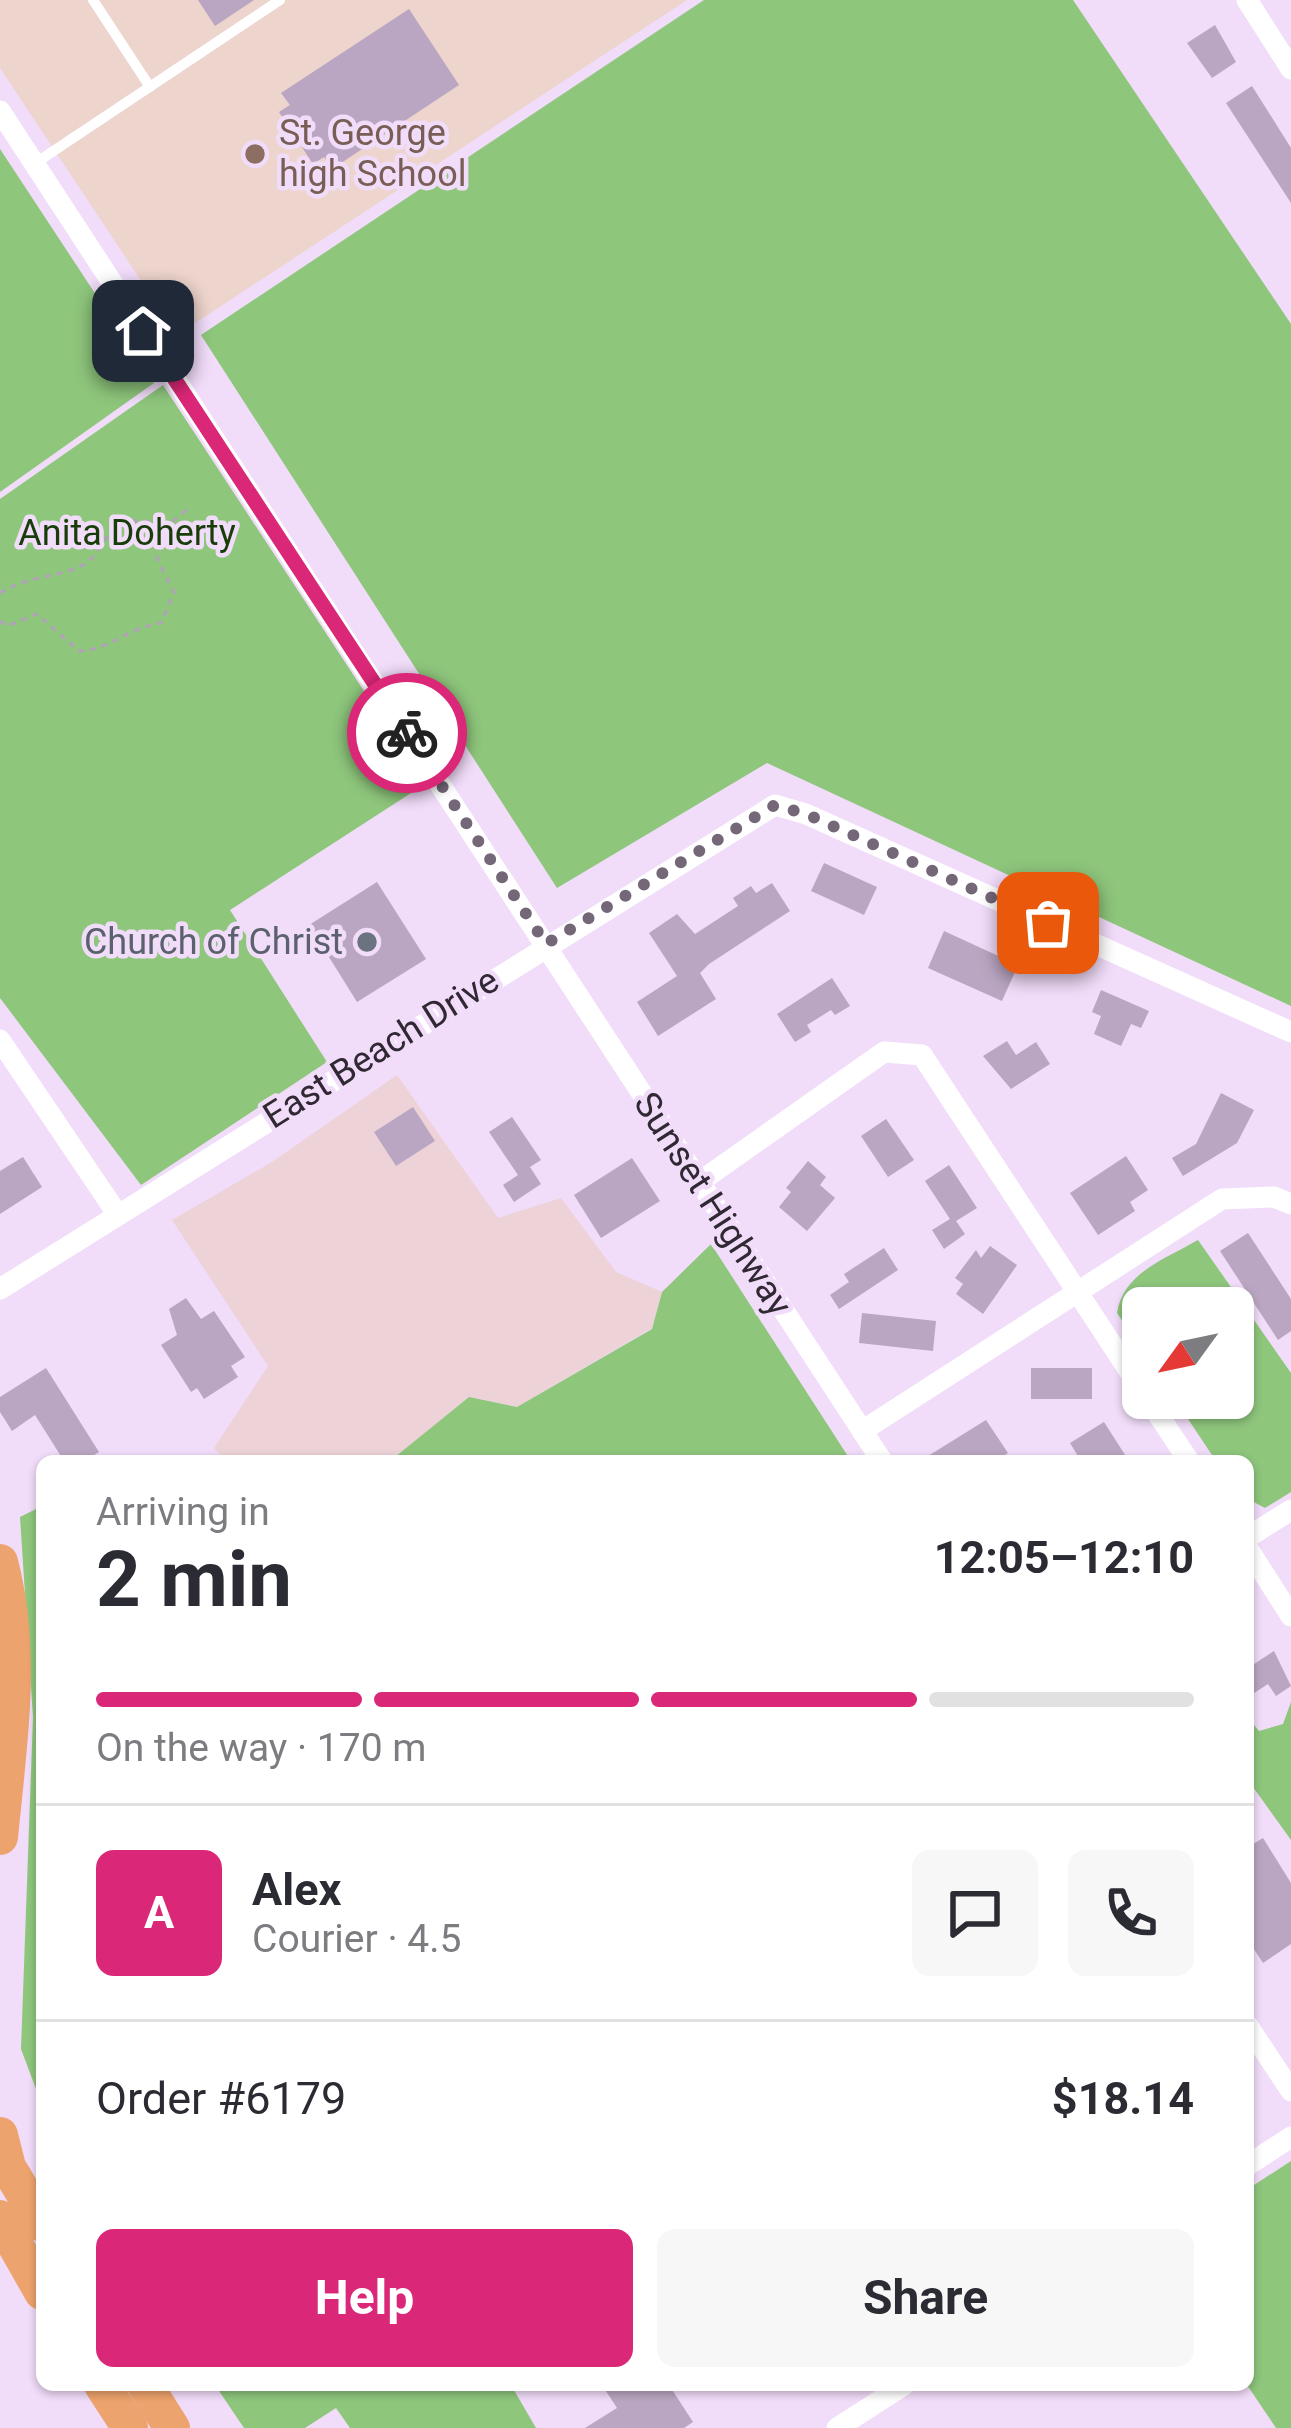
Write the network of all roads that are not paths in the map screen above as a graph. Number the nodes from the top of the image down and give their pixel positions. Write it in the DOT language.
graph roads {
  1 [pos="93,0"];
  2 [pos="280,0"];
  3 [pos="1247,0"];
  4 [pos="1291,69"];
  5 [pos="150,87"];
  6 [pos="0,110"];
  7 [pos="34,164"];
  8 [pos="546,944"];
  9 [pos="1291,1033"];
  10 [pos="0,1040"];
  11 [pos="698,1183"];
  12 [pos="1291,1204"];
  13 [pos="116,1212"];
  14 [pos="0,1289"];
  15 [pos="1077,1293"];
  16 [pos="1122,1360"];
  17 [pos="1161,1419"];
  18 [pos="862,1432"];
  19 [pos="877,1455"];
  20 [pos="1186,1455"];
  21 [pos="1291,1510"];
  22 [pos="1254,1534"];
  23 [pos="1254,1558"];
  24 [pos="0,1562"];
  25 [pos="1291,1616"];
  26 [pos="0,1837"];
  27 [pos="1254,2035"];
  28 [pos="1291,2092"];
  29 [pos="0,2135"];
  30 [pos="1291,2138"];
  31 [pos="1254,2161"];
  32 [pos="36,2214"];
  33 [pos="0,2218"];
  34 [pos="36,2281"];
  35 [pos="106,2391"];
  36 [pos="149,2391"];
  37 [pos="895,2391"];
  38 [pos="130,2428"];
  39 [pos="172,2428"];
  40 [pos="837,2428"];
  1 -- 5 [label="lane"];
  2 -- 5 [label="lane"];
  3 -- 4 [label="street"];
  5 -- 7 [label="lane"];
  6 -- 7 [label="street, Sunset Highway"];
  7 -- 8 [label="street, Sunset Highway"];
  8 -- 9 [label="street, East Beach Drive"];
  8 -- 11 [label="street, Sunset Highway"];
  8 -- 13 [label="street, East Beach Drive"];
  10 -- 13 [label="street"];
  11 -- 15 [label="street"];
  11 -- 18 [label="street, Sunset Highway"];
  12 -- 15 [label="street"];
  13 -- 14 [label="street, East Beach Drive"];
  15 -- 16 [label="street"];
  15 -- 18 [label="street"];
  17 -- 20 [label="street"];
  18 -- 19 [label="street, Sunset Highway"];
  21 -- 22 [label="street"];
  23 -- 25 [label="street"];
  24 -- 26 [label="main road"];
  27 -- 28 [label="street"];
  29 -- 32 [label="main road"];
  30 -- 31 [label="street"];
  33 -- 34 [label="main road"];
  35 -- 38 [label="main road"];
  36 -- 39 [label="main road"];
  37 -- 40 [label="street"];
}
